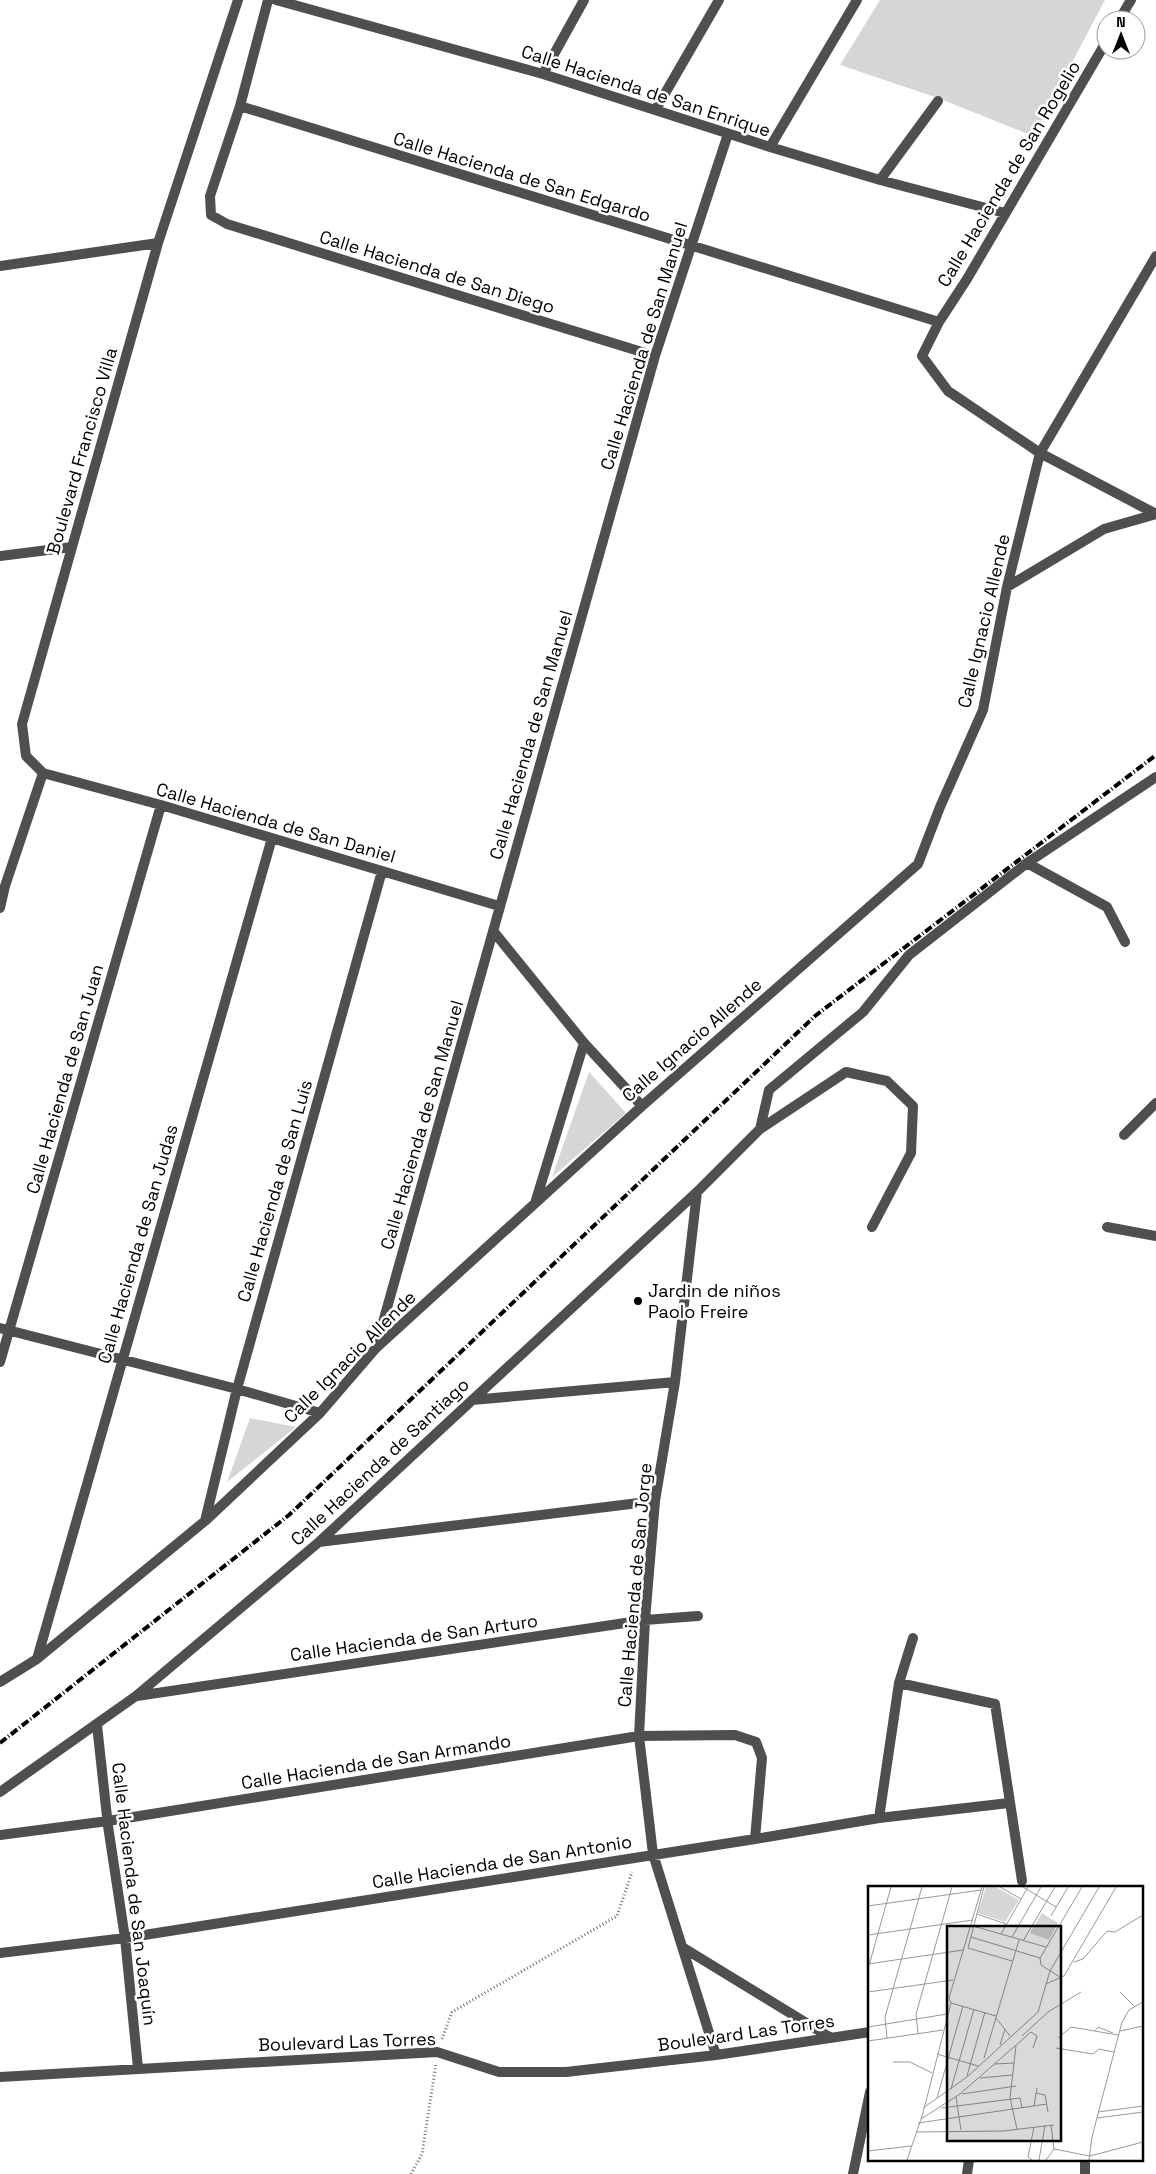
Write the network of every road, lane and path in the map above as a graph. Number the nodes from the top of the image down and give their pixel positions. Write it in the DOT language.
graph roads {
  1 [pos="238,0"];
  2 [pos="268,0"];
  3 [pos="276,0"];
  4 [pos="584,0"];
  5 [pos="719,0"];
  6 [pos="857,0"];
  7 [pos="1096,59"];
  8 [pos="543,74"];
  9 [pos="938,101"];
  10 [pos="240,106"];
  11 [pos="656,109"];
  12 [pos="728,134"];
  13 [pos="770,147"];
  14 [pos="880,180"];
  15 [pos="1005,213"];
  16 [pos="158,243"];
  17 [pos="690,246"];
  18 [pos="1156,256"];
  19 [pos="0,266"];
  20 [pos="939,322"];
  21 [pos="655,356"];
  22 [pos="1040,453"];
  23 [pos="1156,514"];
  24 [pos="72,547"];
  25 [pos="0,556"];
  26 [pos="1006,587"];
  27 [pos="43,773"];
  28 [pos="1156,777"];
  29 [pos="161,805"];
  30 [pos="272,838"];
  31 [pos="1027,863"];
  32 [pos="382,871"];
  33 [pos="3,887"];
  34 [pos="499,906"];
  35 [pos="0,908"];
  36 [pos="494,932"];
  37 [pos="1125,942"];
  38 [pos="584,1043"];
  39 [pos="1156,1102"];
  40 [pos="642,1106"];
  41 [pos="760,1128"];
  42 [pos="1124,1135"];
  43 [pos="696,1192"];
  44 [pos="536,1202"];
  45 [pos="872,1227"];
  46 [pos="1107,1227"];
  47 [pos="1156,1236"];
  48 [pos="4,1330"];
  49 [pos="376,1348"];
  50 [pos="122,1359"];
  51 [pos="0,1362"];
  52 [pos="675,1382"];
  53 [pos="237,1389"];
  54 [pos="472,1400"];
  55 [pos="320,1413"];
  56 [pos="655,1501"];
  57 [pos="205,1521"];
  58 [pos="319,1542"];
  59 [pos="698,1616"];
  60 [pos="645,1620"];
  61 [pos="912,1638"];
  62 [pos="37,1659"];
  63 [pos="0,1682"];
  64 [pos="899,1683"];
  65 [pos="136,1696"];
  66 [pos="97,1725"];
  67 [pos="639,1736"];
  68 [pos="0,1792"];
  69 [pos="1009,1803"];
  70 [pos="879,1818"];
  71 [pos="108,1821"];
  72 [pos="0,1835"];
  73 [pos="755,1839"];
  74 [pos="653,1854"];
  75 [pos="638,1858"];
  76 [pos="1022,1881"];
  77 [pos="126,1938"];
  78 [pos="682,1947"];
  79 [pos="0,1953"];
  80 [pos="868,2032"];
  81 [pos="831,2038"];
  82 [pos="438,2052"];
  83 [pos="716,2055"];
  84 [pos="138,2068"];
  85 [pos="0,2076"];
  86 [pos="868,2102"];
  87 [pos="411,2174"];
  88 [pos="853,2174"];
  1 -- 16 [label="street, Boulevard Francisco Villa"];
  2 -- 10 [label="street"];
  3 -- 8 [label="street, Calle Hacienda de San Enrique"];
  4 -- 8 [label="street"];
  5 -- 11 [label="street"];
  6 -- 13 [label="street"];
  7 -- 15 [label="street, Calle Hacienda de San Rogelio"];
  8 -- 11 [label="street, Calle Hacienda de San Enrique"];
  9 -- 14 [label="street"];
  10 -- 17 [label="street, Calle Hacienda de San Edgardo"];
  10 -- 21 [label="street, Calle Hacienda de San Diego"];
  11 -- 12 [label="street, Calle Hacienda de San Enrique"];
  12 -- 13 [label="street, Calle Hacienda de San Enrique"];
  12 -- 17 [label="street, Calle Hacienda de San Manuel"];
  13 -- 14 [label="street, Calle Hacienda de San Enrique"];
  14 -- 15 [label="street, Calle Hacienda de San Enrique"];
  15 -- 20 [label="street, Calle Hacienda de San Rogelio"];
  16 -- 19 [label="street"];
  16 -- 24 [label="street, Boulevard Francisco Villa"];
  17 -- 20 [label="street, Calle Hacienda de San Edgardo"];
  17 -- 21 [label="street, Calle Hacienda de San Manuel"];
  18 -- 22 [label="street, Calle Ignacio Allende"];
  20 -- 22 [label="street, Calle Hacienda de San Rogelio"];
  21 -- 34 [label="street, Calle Hacienda de San Manuel"];
  22 -- 23 [label="street"];
  22 -- 26 [label="street, Calle Ignacio Allende"];
  23 -- 26 [label="street"];
  24 -- 25 [label="street"];
  24 -- 27 [label="street, Boulevard Francisco Villa"];
  26 -- 40 [label="street, Calle Ignacio Allende"];
  27 -- 29 [label="street, Calle Hacienda de San Daniel"];
  27 -- 33 [label="street"];
  28 -- 31 [label="street"];
  29 -- 30 [label="street, Calle Hacienda de San Daniel"];
  29 -- 48 [label="street, Calle Hacienda de San Juan"];
  30 -- 32 [label="street, Calle Hacienda de San Daniel"];
  30 -- 50 [label="street, Calle Hacienda de San Judas"];
  31 -- 37 [label="street"];
  31 -- 41 [label="street"];
  32 -- 34 [label="street, Calle Hacienda de San Daniel"];
  32 -- 53 [label="street, Calle Hacienda de San Luis"];
  33 -- 35 [label="street"];
  34 -- 36 [label="street, Calle Hacienda de San Manuel"];
  36 -- 38 [label="street"];
  36 -- 49 [label="street, Calle Hacienda de San Manuel"];
  38 -- 40 [label="street"];
  38 -- 44 [label="street"];
  39 -- 42 [label="street"];
  40 -- 44 [label="street, Calle Ignacio Allende"];
  41 -- 43 [label="street, Calle Hacienda de Santiago"];
  41 -- 45 [label="street, Calle Hacienda de Santiago"];
  43 -- 52 [label="street, Calle Hacienda de San Jorge"];
  43 -- 54 [label="street, Calle Hacienda de Santiago"];
  44 -- 49 [label="street, Calle Ignacio Allende"];
  46 -- 47 [label="street"];
  48 -- 50 [label="street"];
  48 -- 51 [label="street, Calle Hacienda de San Juan"];
  49 -- 55 [label="street, Calle Ignacio Allende"];
  50 -- 53 [label="street"];
  50 -- 62 [label="street, Calle Hacienda de San Judas"];
  52 -- 54 [label="street"];
  52 -- 56 [label="street, Calle Hacienda de San Jorge"];
  53 -- 55 [label="street"];
  53 -- 57 [label="street, Calle Hacienda de San Luis"];
  54 -- 58 [label="street, Calle Hacienda de Santiago"];
  55 -- 57 [label="street, Calle Ignacio Allende"];
  56 -- 58 [label="street"];
  56 -- 60 [label="street, Calle Hacienda de San Jorge"];
  57 -- 62 [label="street, Calle Ignacio Allende"];
  58 -- 65 [label="street, Calle Hacienda de Santiago"];
  59 -- 60 [label="street, Calle Hacienda de San Arturo"];
  60 -- 65 [label="street, Calle Hacienda de San Arturo"];
  60 -- 67 [label="street, Calle Hacienda de San Jorge"];
  61 -- 64 [label="street"];
  62 -- 63 [label="street, Calle Ignacio Allende"];
  64 -- 69 [label="street"];
  64 -- 70 [label="street"];
  65 -- 66 [label="street, Calle Hacienda de Santiago"];
  66 -- 68 [label="street, Calle Hacienda de Santiago"];
  66 -- 71 [label="street, Calle Hacienda de San Joaquín"];
  67 -- 71 [label="street, Calle Hacienda de San Armando"];
  67 -- 73 [label="street, Calle Hacienda de San Armando"];
  67 -- 74 [label="street, Calle Hacienda de San Jorge"];
  69 -- 70 [label="street, Calle Hacienda de San Antonio"];
  69 -- 76 [label="street"];
  70 -- 73 [label="street, Calle Hacienda de San Antonio"];
  71 -- 72 [label="street, Calle Hacienda de San Armando"];
  71 -- 77 [label="street, Calle Hacienda de San Joaquín"];
  73 -- 74 [label="street, Calle Hacienda de San Antonio"];
  74 -- 75 [label="street, Calle Hacienda de San Antonio"];
  74 -- 78 [label="street, Calle Hacienda de San Jorge"];
  75 -- 77 [label="street, Calle Hacienda de San Antonio"];
  75 -- 82 [label="path"];
  77 -- 79 [label="street, Calle Hacienda de San Antonio"];
  77 -- 84 [label="street, Calle Hacienda de San Joaquín"];
  78 -- 81 [label="street"];
  78 -- 83 [label="street, Calle Hacienda de San Jorge"];
  80 -- 81 [label="street, Boulevard Las Torres"];
  81 -- 83 [label="street, Boulevard Las Torres"];
  82 -- 83 [label="street, Boulevard Las Torres"];
  82 -- 84 [label="street, Boulevard Las Torres"];
  82 -- 87 [label="path"];
  84 -- 85 [label="street, Boulevard Las Torres"];
  86 -- 88 [label="street"];
}
